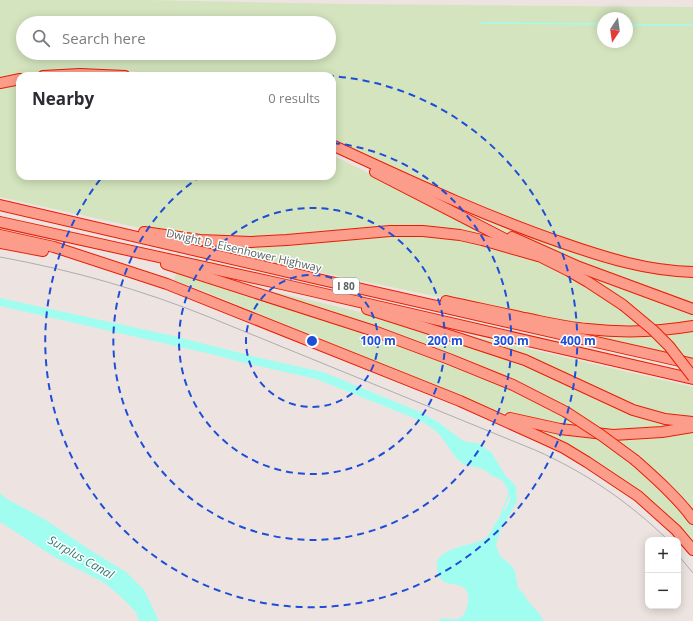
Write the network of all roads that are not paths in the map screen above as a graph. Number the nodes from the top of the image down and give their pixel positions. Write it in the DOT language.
graph roads {
  1 [pos="16,80"];
  2 [pos="0,83"];
  3 [pos="336,147"];
  4 [pos="336,153"];
  5 [pos="435,202"];
  6 [pos="0,205"];
  7 [pos="0,222"];
  8 [pos="73,222"];
  9 [pos="0,235"];
  10 [pos="0,243"];
  11 [pos="107,245"];
  12 [pos="538,256"];
  13 [pos="693,272"];
  14 [pos="309,277"];
  15 [pos="167,284"];
  16 [pos="286,285"];
  17 [pos="690,308"];
  18 [pos="693,326"];
  19 [pos="693,364"];
  20 [pos="693,378"];
  21 [pos="460,401"];
  22 [pos="693,422"];
  23 [pos="693,427"];
  24 [pos="693,519"];
  25 [pos="693,550"];
  1 -- 2 [label="highway"];
  3 -- 13 [label="highway"];
  4 -- 5 [label="highway"];
  5 -- 12 [label="highway"];
  5 -- 17 [label="highway"];
  6 -- 8 [label="highway, Dwight D. Eisenhower Highway / I 80"];
  7 -- 11 [label="highway, I 80"];
  8 -- 12 [label="highway"];
  8 -- 14 [label="highway, Dwight D. Eisenhower Highway / I 80"];
  9 -- 15 [label="highway"];
  10 -- 15 [label="highway"];
  11 -- 16 [label="highway, I 80"];
  11 -- 24 [label="highway, bridge"];
  12 -- 20 [label="highway, bridge"];
  14 -- 18 [label="highway"];
  14 -- 19 [label="highway, Dwight D. Eisenhower Highway / I 80"];
  15 -- 21 [label="highway"];
  16 -- 20 [label="highway, I 80"];
  16 -- 22 [label="highway"];
  21 -- 23 [label="highway"];
  21 -- 25 [label="highway"];
}
